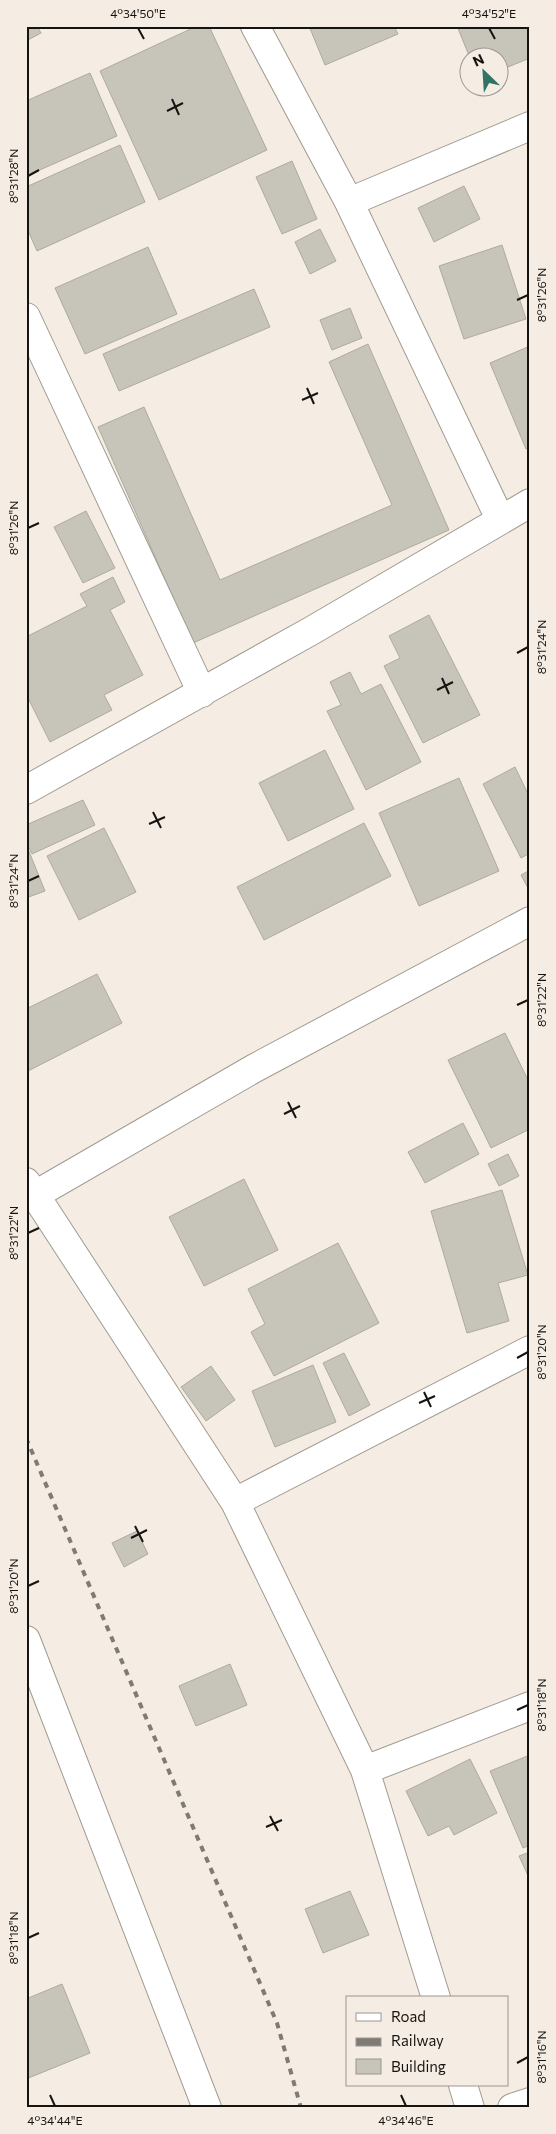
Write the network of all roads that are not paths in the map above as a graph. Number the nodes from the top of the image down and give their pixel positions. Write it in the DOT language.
graph roads {
  1 [pos="255,26"];
  2 [pos="530,126"];
  3 [pos="349,202"];
  4 [pos="26,317"];
  5 [pos="530,503"];
  6 [pos="500,519"];
  7 [pos="202,692"];
  8 [pos="26,790"];
  9 [pos="530,921"];
  10 [pos="31,1189"];
  11 [pos="530,1350"];
  12 [pos="235,1502"];
  13 [pos="26,1640"];
  14 [pos="530,1706"];
  15 [pos="365,1770"];
  16 [pos="435,1996"];
  17 [pos="463,2086"];
  18 [pos="530,2102"];
  19 [pos="207,2108"];
  20 [pos="470,2108"];
  21 [pos="512,2108"];
  1 -- 3 [label="street"];
  2 -- 3 [label="street"];
  3 -- 6 [label="street"];
  4 -- 7 [label="street"];
  5 -- 6 [label="street"];
  6 -- 7 [label="street"];
  7 -- 8 [label="street"];
  9 -- 10 [label="street"];
  10 -- 12 [label="street"];
  11 -- 12 [label="street"];
  12 -- 15 [label="street"];
  13 -- 19 [label="street"];
  14 -- 15 [label="street"];
  15 -- 16 [label="street"];
  17 -- 20 [label="street"];
  18 -- 21 [label="street"];
}
